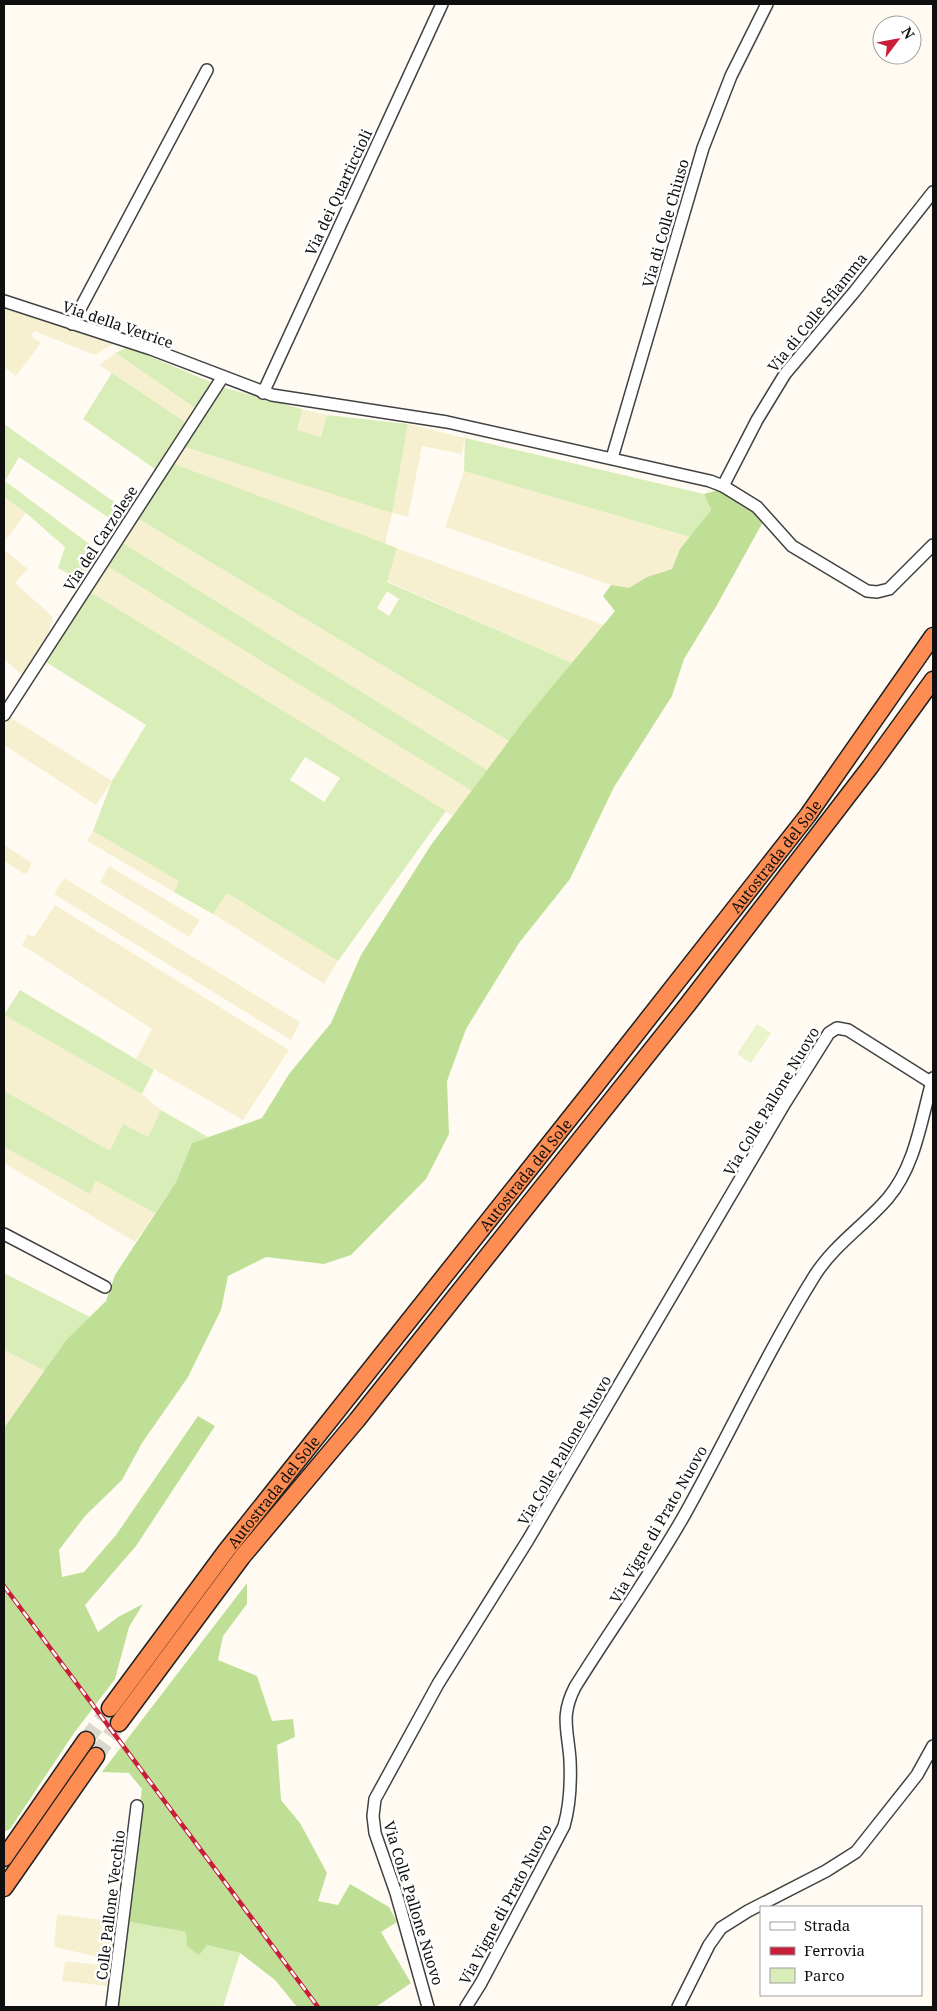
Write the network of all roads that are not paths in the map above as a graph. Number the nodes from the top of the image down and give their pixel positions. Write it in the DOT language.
graph roads {
  1 [pos="442,4"];
  2 [pos="767,4"];
  3 [pos="207,70"];
  4 [pos="933,192"];
  5 [pos="4,302"];
  6 [pos="72,324"];
  7 [pos="222,378"];
  8 [pos="263,393"];
  9 [pos="612,458"];
  10 [pos="723,486"];
  11 [pos="933,545"];
  12 [pos="933,636"];
  13 [pos="933,680"];
  14 [pos="4,715"];
  15 [pos="932,1081"];
  16 [pos="4,1234"];
  17 [pos="105,1288"];
  18 [pos="110,1708"];
  19 [pos="119,1723"];
  20 [pos="86,1740"];
  21 [pos="933,1746"];
  22 [pos="96,1756"];
  23 [pos="137,1806"];
  24 [pos="4,1858"];
  25 [pos="4,1888"];
  26 [pos="112,2007"];
  27 [pos="428,2007"];
  28 [pos="466,2007"];
  29 [pos="678,2007"];
  1 -- 8 [label="street, Via dei Quarticcioli"];
  2 -- 9 [label="street, Via di Colle Chiuso"];
  3 -- 6 [label="street"];
  4 -- 10 [label="street, Via di Colle Sfiamma"];
  5 -- 6 [label="street, Via della Vetrice"];
  6 -- 7 [label="street, Via della Vetrice"];
  7 -- 8 [label="street, Via della Vetrice"];
  7 -- 14 [label="street, Via del Carzolese"];
  8 -- 9 [label="street, Via della Vetrice"];
  9 -- 10 [label="street, Via della Vetrice"];
  10 -- 11 [label="street"];
  12 -- 18 [label="highway, Autostrada del Sole"];
  13 -- 19 [label="highway, Autostrada del Sole"];
  15 -- 27 [label="street, Via Colle Pallone Nuovo"];
  15 -- 28 [label="street, Via Vigne di Prato Nuovo"];
  16 -- 17 [label="street"];
  20 -- 24 [label="highway"];
  21 -- 29 [label="street"];
  22 -- 25 [label="highway"];
  23 -- 26 [label="street, Colle Pallone Vecchio"];
}
